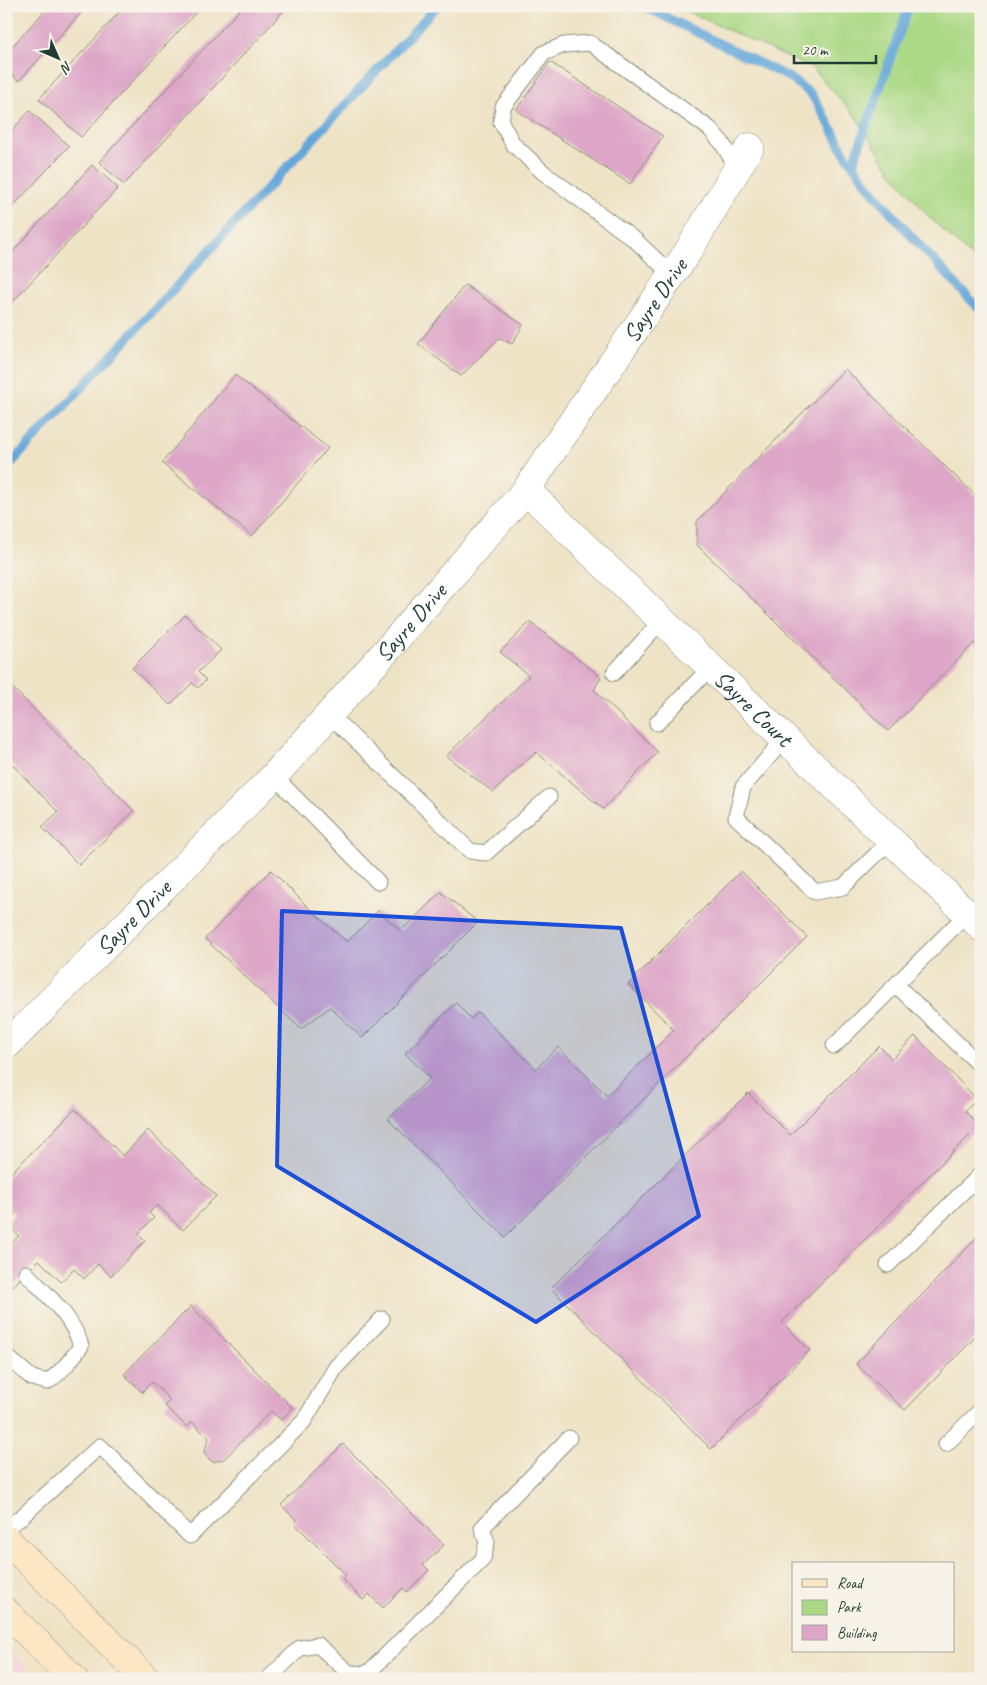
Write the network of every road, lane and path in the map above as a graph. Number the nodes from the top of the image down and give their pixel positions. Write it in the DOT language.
graph roads {
  1 [pos="743,157"];
  2 [pos="672,275"];
  3 [pos="526,490"];
  4 [pos="662,620"];
  5 [pos="711,667"];
  6 [pos="614,673"];
  7 [pos="329,714"];
  8 [pos="657,722"];
  9 [pos="785,738"];
  10 [pos="274,776"];
  11 [pos="549,797"];
  12 [pos="891,840"];
  13 [pos="378,882"];
  14 [pos="974,920"];
  15 [pos="896,985"];
  16 [pos="6,1046"];
  17 [pos="834,1046"];
  18 [pos="981,1066"];
  19 [pos="981,1174"];
  20 [pos="888,1265"];
  21 [pos="26,1272"];
  22 [pos="382,1319"];
  23 [pos="6,1356"];
  24 [pos="981,1410"];
  25 [pos="569,1438"];
  26 [pos="946,1444"];
  27 [pos="6,1527"];
  28 [pos="6,1539"];
  29 [pos="6,1612"];
  30 [pos="74,1679"];
  31 [pos="146,1679"];
  32 [pos="268,1679"];
  1 -- 2 [label="street, Sayre Drive"];
  1 -- 2 [label="lane"];
  2 -- 3 [label="street, Sayre Drive"];
  3 -- 4 [label="street, Sayre Court"];
  3 -- 7 [label="street, Sayre Drive"];
  4 -- 5 [label="street, Sayre Court"];
  4 -- 6 [label="lane"];
  5 -- 8 [label="lane"];
  5 -- 9 [label="street, Sayre Court"];
  7 -- 10 [label="street, Sayre Drive"];
  7 -- 11 [label="lane"];
  9 -- 12 [label="street, Sayre Court"];
  9 -- 12 [label="lane"];
  10 -- 13 [label="lane"];
  10 -- 16 [label="street, Sayre Drive"];
  12 -- 14 [label="street, Sayre Court"];
  14 -- 15 [label="lane"];
  15 -- 17 [label="lane"];
  15 -- 18 [label="lane"];
  19 -- 20 [label="lane"];
  21 -- 23 [label="lane"];
  22 -- 27 [label="lane"];
  24 -- 26 [label="lane"];
  25 -- 32 [label="lane"];
  28 -- 31 [label="main road"];
  29 -- 30 [label="main road"];
}
